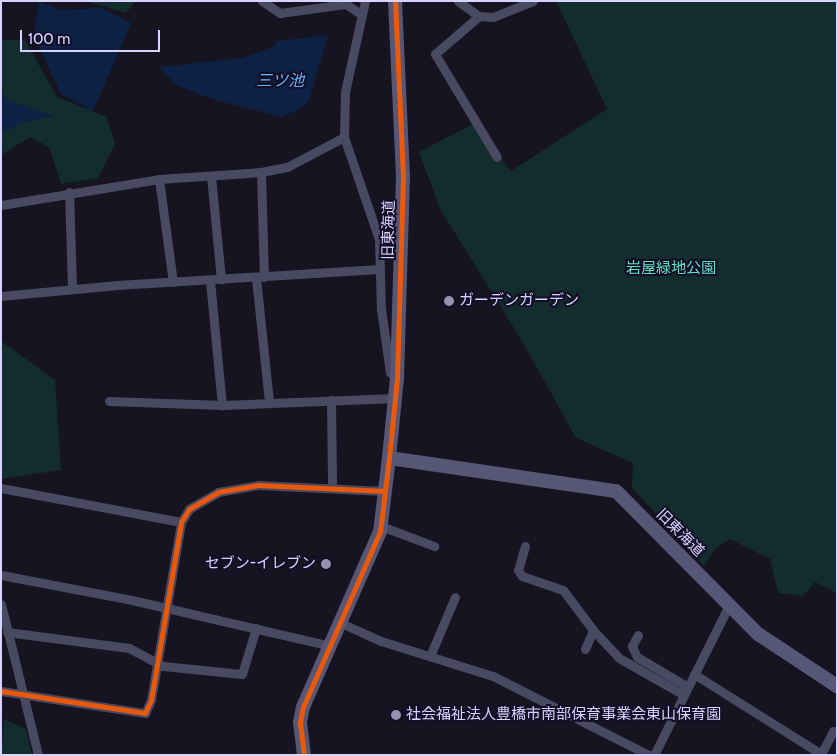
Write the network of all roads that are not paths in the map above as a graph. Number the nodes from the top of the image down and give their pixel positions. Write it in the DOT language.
graph roads {
  1 [pos="262,1"];
  2 [pos="365,1"];
  3 [pos="395,1"];
  4 [pos="458,1"];
  5 [pos="533,1"];
  6 [pos="362,16"];
  7 [pos="479,16"];
  8 [pos="344,137"];
  9 [pos="497,157"];
  10 [pos="261,172"];
  11 [pos="211,176"];
  12 [pos="159,179"];
  13 [pos="69,192"];
  14 [pos="1,205"];
  15 [pos="380,269"];
  16 [pos="260,278"];
  17 [pos="210,280"];
  18 [pos="221,280"];
  19 [pos="173,282"];
  20 [pos="72,288"];
  21 [pos="1,296"];
  22 [pos="397,378"];
  23 [pos="396,398"];
  24 [pos="331,400"];
  25 [pos="109,401"];
  26 [pos="269,402"];
  27 [pos="222,406"];
  28 [pos="389,458"];
  29 [pos="332,487"];
  30 [pos="1,488"];
  31 [pos="385,491"];
  32 [pos="181,522"];
  33 [pos="381,526"];
  34 [pos="434,546"];
  35 [pos="525,546"];
  36 [pos="1,575"];
  37 [pos="455,597"];
  38 [pos="1,604"];
  39 [pos="729,605"];
  40 [pos="168,608"];
  41 [pos="341,623"];
  42 [pos="256,628"];
  43 [pos="593,630"];
  44 [pos="7,632"];
  45 [pos="638,635"];
  46 [pos="330,646"];
  47 [pos="585,649"];
  48 [pos="430,656"];
  49 [pos="158,663"];
  50 [pos="694,674"];
  51 [pos="837,686"];
  52 [pos="1,691"];
  53 [pos="686,691"];
  54 [pos="20,692"];
  55 [pos="837,733"];
  56 [pos="38,755"];
  57 [pos="304,755"];
  58 [pos="649,755"];
  59 [pos="654,755"];
  1 -- 6 [label="street"];
  2 -- 6 [label="street"];
  3 -- 22 [label="street, 旧東海道"];
  4 -- 7 [label="street"];
  5 -- 7 [label="street"];
  6 -- 8 [label="street"];
  7 -- 9 [label="street"];
  8 -- 10 [label="street"];
  8 -- 15 [label="street"];
  10 -- 11 [label="street"];
  10 -- 16 [label="street"];
  11 -- 12 [label="street"];
  11 -- 18 [label="street"];
  12 -- 13 [label="street"];
  12 -- 19 [label="street"];
  13 -- 14 [label="street"];
  13 -- 20 [label="street"];
  15 -- 16 [label="street"];
  15 -- 22 [label="street"];
  16 -- 18 [label="street"];
  16 -- 26 [label="street"];
  17 -- 18 [label="street"];
  17 -- 19 [label="street"];
  17 -- 27 [label="street"];
  19 -- 20 [label="street"];
  20 -- 21 [label="street"];
  22 -- 23 [label="street, 旧東海道"];
  23 -- 24 [label="street"];
  23 -- 28 [label="street, 旧東海道"];
  24 -- 26 [label="street"];
  24 -- 29 [label="street"];
  25 -- 27 [label="street"];
  26 -- 27 [label="street"];
  28 -- 31 [label="street"];
  28 -- 39 [label="street, 旧東海道"];
  29 -- 31 [label="street"];
  29 -- 32 [label="street"];
  30 -- 32 [label="street"];
  31 -- 33 [label="street"];
  32 -- 40 [label="street"];
  33 -- 34 [label="street"];
  33 -- 41 [label="street"];
  35 -- 43 [label="street"];
  36 -- 40 [label="street"];
  37 -- 48 [label="street"];
  38 -- 44 [label="street"];
  39 -- 50 [label="street"];
  39 -- 51 [label="street, 旧東海道"];
  40 -- 42 [label="street"];
  40 -- 49 [label="street"];
  41 -- 46 [label="street"];
  41 -- 48 [label="street"];
  42 -- 46 [label="street"];
  42 -- 49 [label="street"];
  43 -- 47 [label="street"];
  43 -- 53 [label="street"];
  44 -- 49 [label="street"];
  44 -- 54 [label="street"];
  45 -- 53 [label="street"];
  46 -- 57 [label="street"];
  48 -- 58 [label="street"];
  49 -- 54 [label="street"];
  50 -- 53 [label="street"];
  50 -- 55 [label="street"];
  52 -- 54 [label="street"];
  53 -- 59 [label="street"];
  54 -- 56 [label="street"];
}
